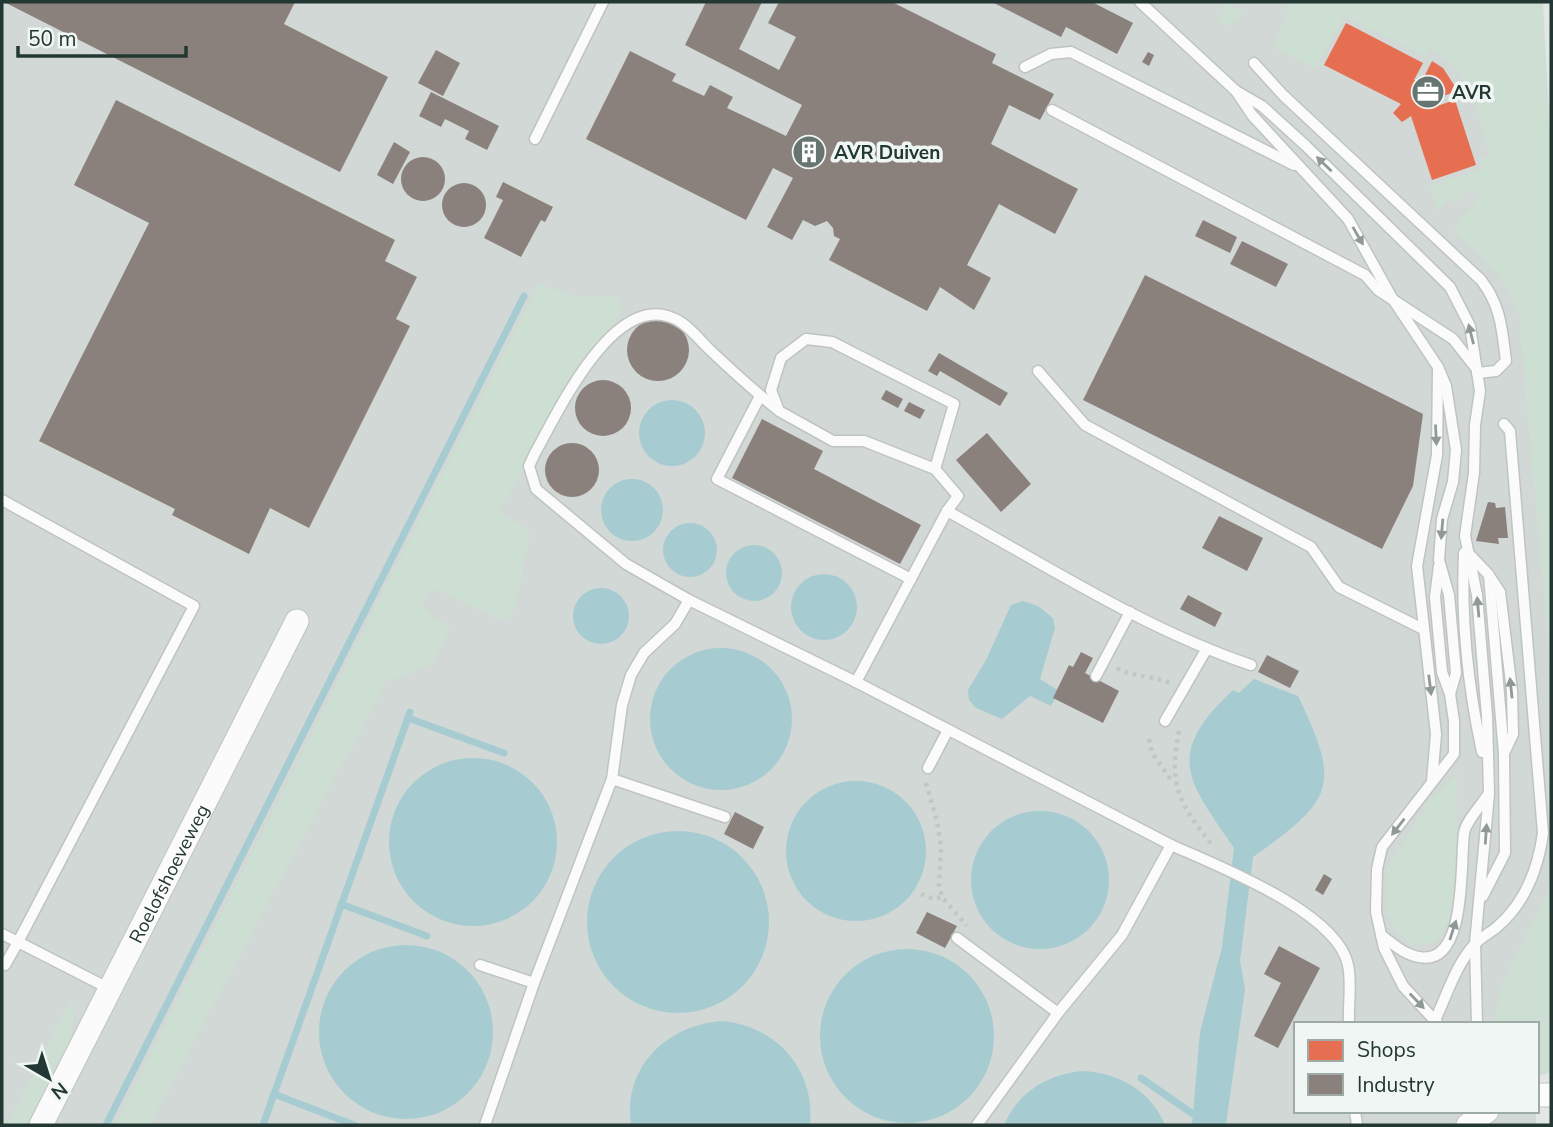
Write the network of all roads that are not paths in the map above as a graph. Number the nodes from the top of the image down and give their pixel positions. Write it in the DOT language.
graph roads {
  1 [pos="603,2"];
  2 [pos="1140,2"];
  3 [pos="1254,63"];
  4 [pos="1026,67"];
  5 [pos="1236,91"];
  6 [pos="1052,110"];
  7 [pos="535,139"];
  8 [pos="1303,169"];
  9 [pos="1392,298"];
  10 [pos="1438,367"];
  11 [pos="1038,371"];
  12 [pos="1477,371"];
  13 [pos="760,396"];
  14 [pos="779,411"];
  15 [pos="1504,424"];
  16 [pos="935,469"];
  17 [pos="2,500"];
  18 [pos="947,511"];
  19 [pos="1465,536"];
  20 [pos="1468,554"];
  21 [pos="911,579"];
  22 [pos="689,600"];
  23 [pos="1130,612"];
  24 [pos="297,621"];
  25 [pos="1423,629"];
  26 [pos="1206,650"];
  27 [pos="1251,665"];
  28 [pos="1096,676"];
  29 [pos="856,682"];
  30 [pos="1165,721"];
  31 [pos="948,730"];
  32 [pos="928,768"];
  33 [pos="1486,768"];
  34 [pos="612,779"];
  35 [pos="1432,783"];
  36 [pos="1489,794"];
  37 [pos="725,817"];
  38 [pos="1171,845"];
  39 [pos="1480,902"];
  40 [pos="2,934"];
  41 [pos="1381,935"];
  42 [pos="957,938"];
  43 [pos="18,942"];
  44 [pos="1475,944"];
  45 [pos="5,965"];
  46 [pos="480,965"];
  47 [pos="534,983"];
  48 [pos="110,989"];
  49 [pos="1058,1013"];
  50 [pos="1349,1022"];
  51 [pos="1437,1022"];
  52 [pos="1477,1022"];
  53 [pos="1484,1113"];
  54 [pos="41,1125"];
  55 [pos="485,1125"];
  56 [pos="977,1125"];
  57 [pos="1468,1125"];
  1 -- 7 [label="lane"];
  2 -- 5 [label="lane"];
  3 -- 12 [label="lane"];
  4 -- 8 [label="lane"];
  5 -- 8 [label="lane"];
  12 -- 5 [label="lane, one-way"];
  6 -- 9 [label="lane"];
  8 -- 9 [label="lane, one-way"];
  9 -- 10 [label="lane"];
  9 -- 12 [label="lane"];
  10 -- 25 [label="lane, one-way"];
  10 -- 35 [label="lane, one-way"];
  11 -- 25 [label="lane"];
  12 -- 19 [label="lane"];
  13 -- 14 [label="lane"];
  13 -- 21 [label="lane"];
  13 -- 22 [label="lane"];
  14 -- 16 [label="lane"];
  14 -- 16 [label="lane"];
  15 -- 44 [label="lane"];
  16 -- 18 [label="lane"];
  17 -- 43 [label="lane"];
  18 -- 21 [label="lane"];
  18 -- 23 [label="lane"];
  19 -- 20 [label="lane"];
  19 -- 33 [label="lane"];
  33 -- 20 [label="lane, one-way"];
  39 -- 20 [label="lane, one-way"];
  21 -- 29 [label="lane"];
  22 -- 29 [label="lane"];
  22 -- 34 [label="lane"];
  23 -- 26 [label="lane"];
  23 -- 28 [label="lane"];
  24 -- 48 [label="street, Roelofshoeveweg"];
  25 -- 35 [label="lane, one-way"];
  26 -- 27 [label="lane"];
  26 -- 30 [label="lane"];
  29 -- 31 [label="lane"];
  31 -- 32 [label="lane"];
  31 -- 38 [label="lane"];
  33 -- 36 [label="lane"];
  34 -- 37 [label="lane"];
  34 -- 47 [label="lane"];
  35 -- 41 [label="lane, one-way"];
  39 -- 36 [label="lane, one-way"];
  41 -- 36 [label="lane, one-way"];
  38 -- 49 [label="lane"];
  38 -- 50 [label="lane"];
  39 -- 44 [label="lane"];
  40 -- 43 [label="lane"];
  41 -- 51 [label="lane, one-way"];
  42 -- 49 [label="lane"];
  43 -- 45 [label="lane"];
  43 -- 48 [label="lane"];
  44 -- 51 [label="lane"];
  44 -- 52 [label="lane"];
  46 -- 47 [label="lane"];
  47 -- 55 [label="lane"];
  48 -- 54 [label="street, Roelofshoeveweg"];
  49 -- 56 [label="lane"];
  53 -- 57 [label="street"];
}
